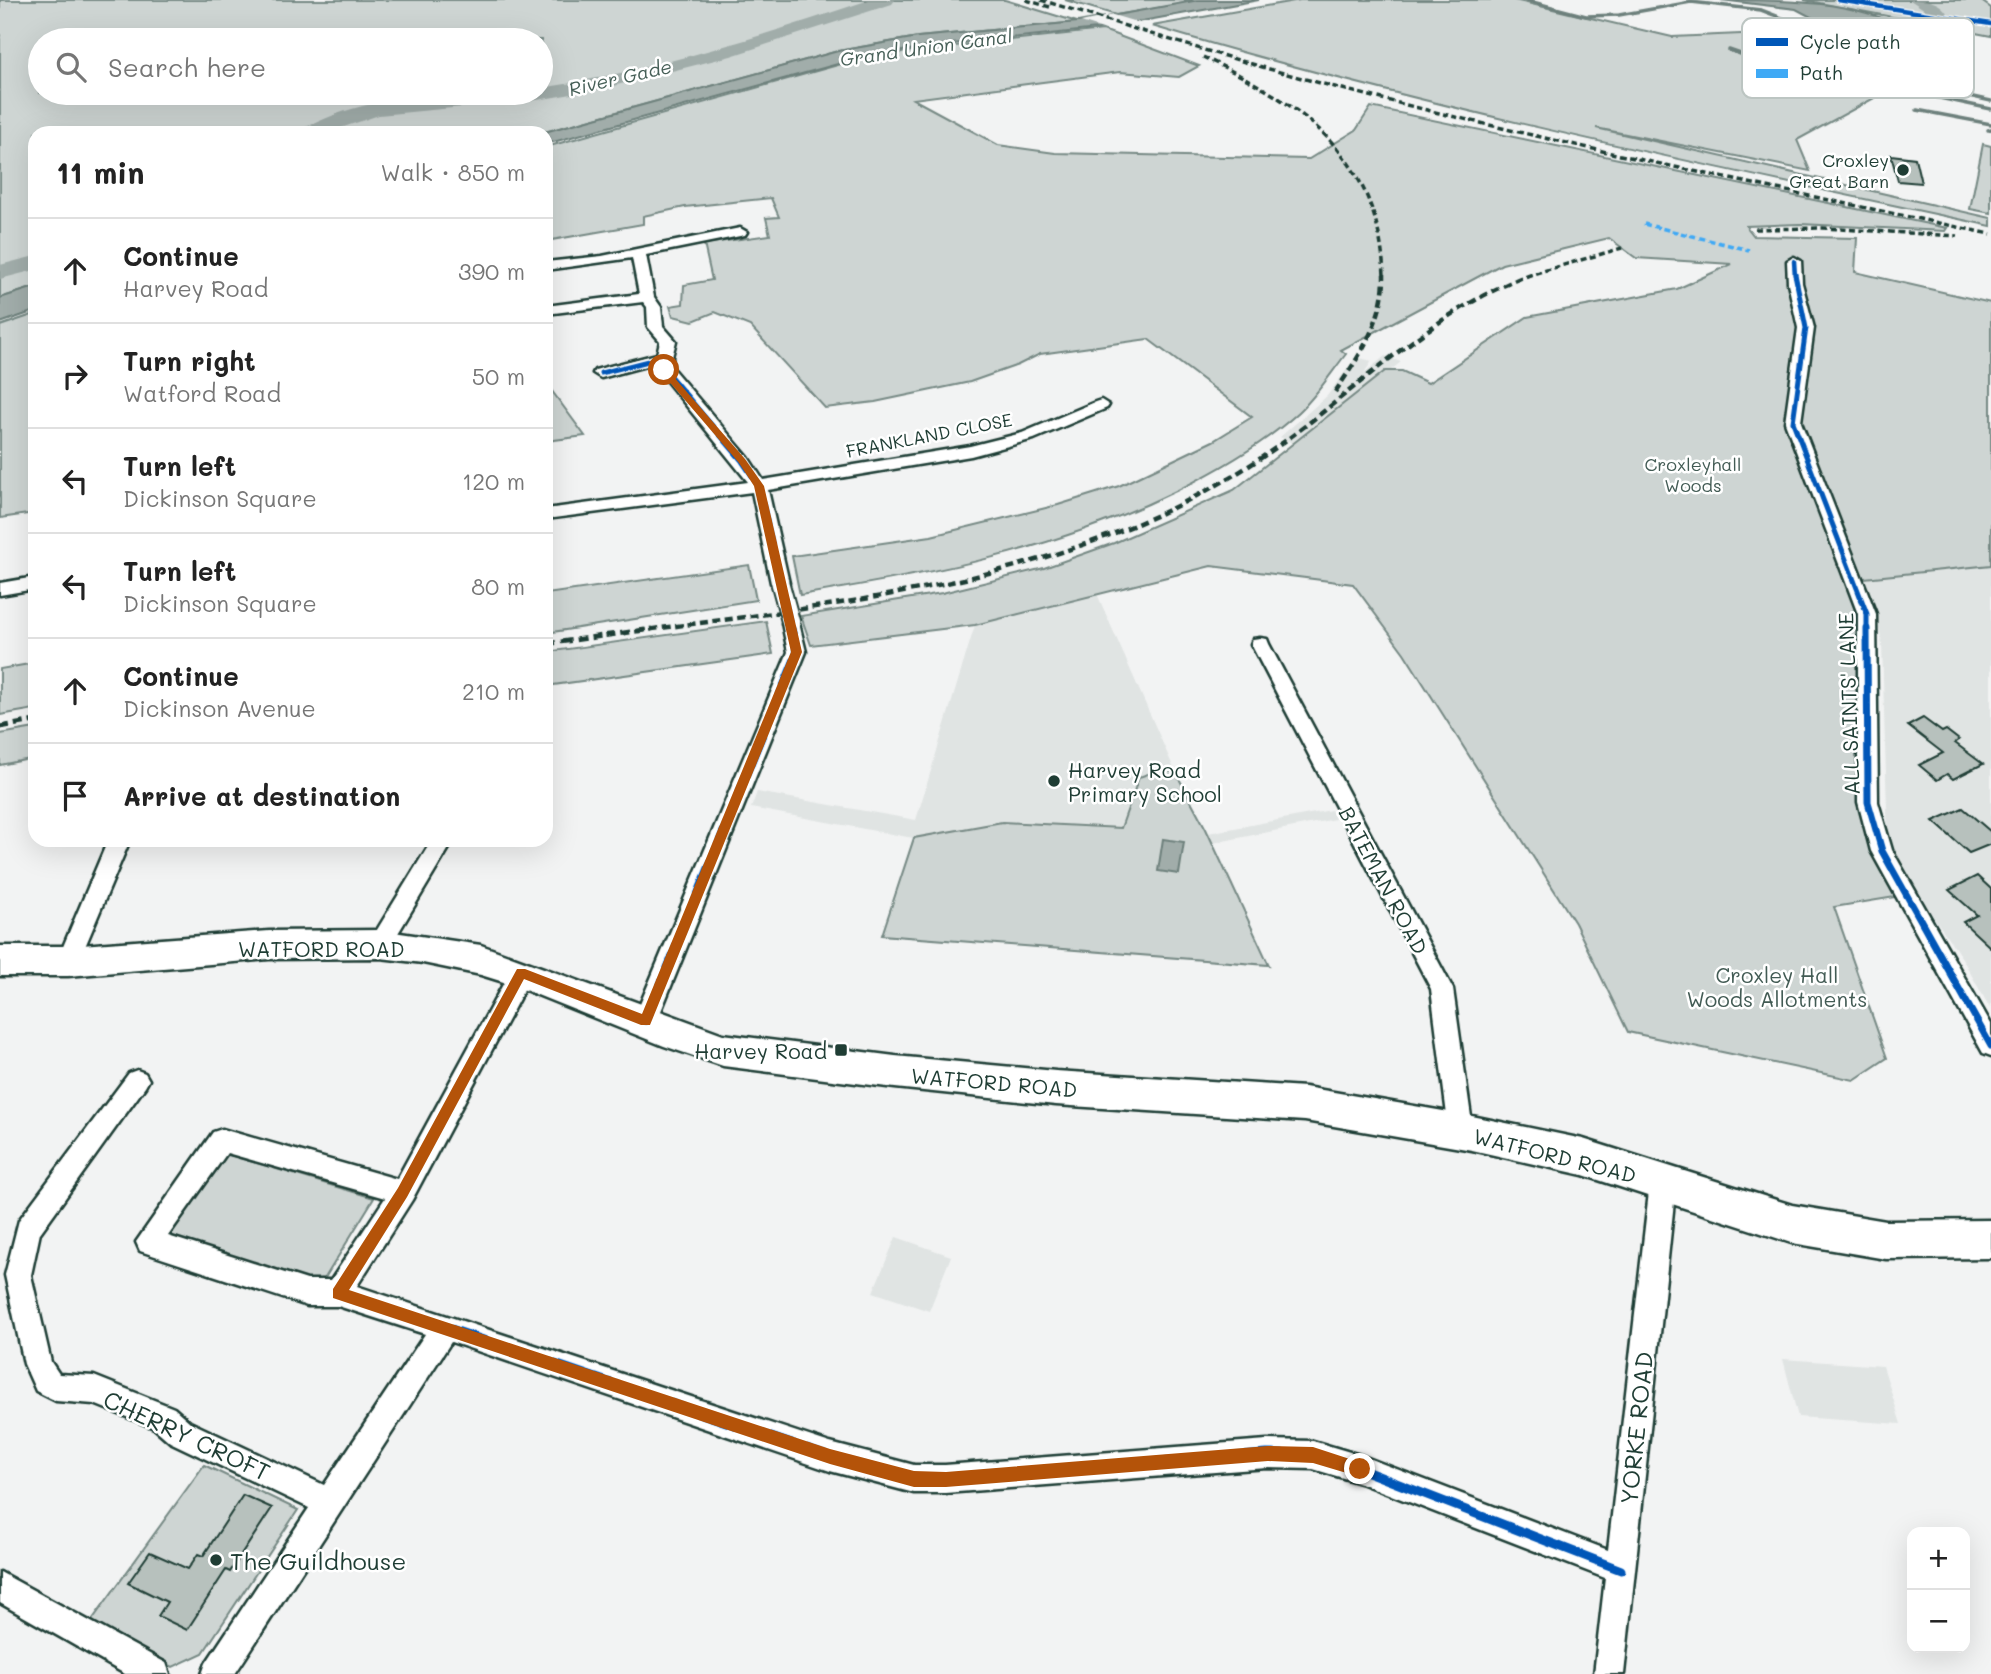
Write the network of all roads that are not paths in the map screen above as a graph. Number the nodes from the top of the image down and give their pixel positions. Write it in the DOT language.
graph roads {
  1 [pos="740,232"];
  2 [pos="638,253"];
  3 [pos="1794,261"];
  4 [pos="553,265"];
  5 [pos="646,296"];
  6 [pos="553,309"];
  7 [pos="664,357"];
  8 [pos="601,373"];
  9 [pos="1101,405"];
  10 [pos="759,486"];
  11 [pos="553,513"];
  12 [pos="28,584"];
  13 [pos="0,589"];
  14 [pos="1260,644"];
  15 [pos="115,847"];
  16 [pos="439,847"];
  17 [pos="380,944"];
  18 [pos="0,961"];
  19 [pos="68,961"];
  20 [pos="521,973"];
  21 [pos="645,1021"];
  22 [pos="1991,1046"];
  23 [pos="137,1080"];
  24 [pos="1461,1131"];
  25 [pos="1663,1183"];
  26 [pos="402,1192"];
  27 [pos="1991,1239"];
  28 [pos="338,1293"];
  29 [pos="446,1327"];
  30 [pos="331,1504"];
  31 [pos="1621,1570"];
  32 [pos="0,1587"];
  33 [pos="155,1674"];
  34 [pos="217,1674"];
  35 [pos="1609,1674"];
  1 -- 2 [label="street"];
  2 -- 4 [label="street"];
  2 -- 5 [label="street"];
  3 -- 22 [label="street, ALL SAINTS' LANE"];
  5 -- 6 [label="street"];
  5 -- 7 [label="street"];
  7 -- 8 [label="street"];
  7 -- 10 [label="street"];
  9 -- 10 [label="street, FRANKLAND CLOSE"];
  10 -- 11 [label="street, FRANKLAND CLOSE"];
  10 -- 21 [label="street, bridge"];
  12 -- 13 [label="street"];
  14 -- 24 [label="street, BATEMAN ROAD"];
  15 -- 19 [label="street"];
  16 -- 17 [label="street"];
  17 -- 19 [label="main road, WATFORD ROAD"];
  17 -- 20 [label="main road, WATFORD ROAD"];
  18 -- 19 [label="main road, WATFORD ROAD"];
  20 -- 21 [label="main road, WATFORD ROAD"];
  20 -- 26 [label="street"];
  21 -- 24 [label="main road, WATFORD ROAD"];
  23 -- 30 [label="street, CHERRY CROFT"];
  24 -- 25 [label="main road, WATFORD ROAD"];
  25 -- 27 [label="main road, WATFORD ROAD"];
  25 -- 31 [label="street, YORKE ROAD"];
  26 -- 28 [label="street"];
  26 -- 28 [label="street"];
  28 -- 29 [label="street"];
  29 -- 30 [label="street"];
  29 -- 31 [label="street"];
  30 -- 34 [label="street"];
  31 -- 35 [label="street, YORKE ROAD"];
  32 -- 33 [label="street"];
}
